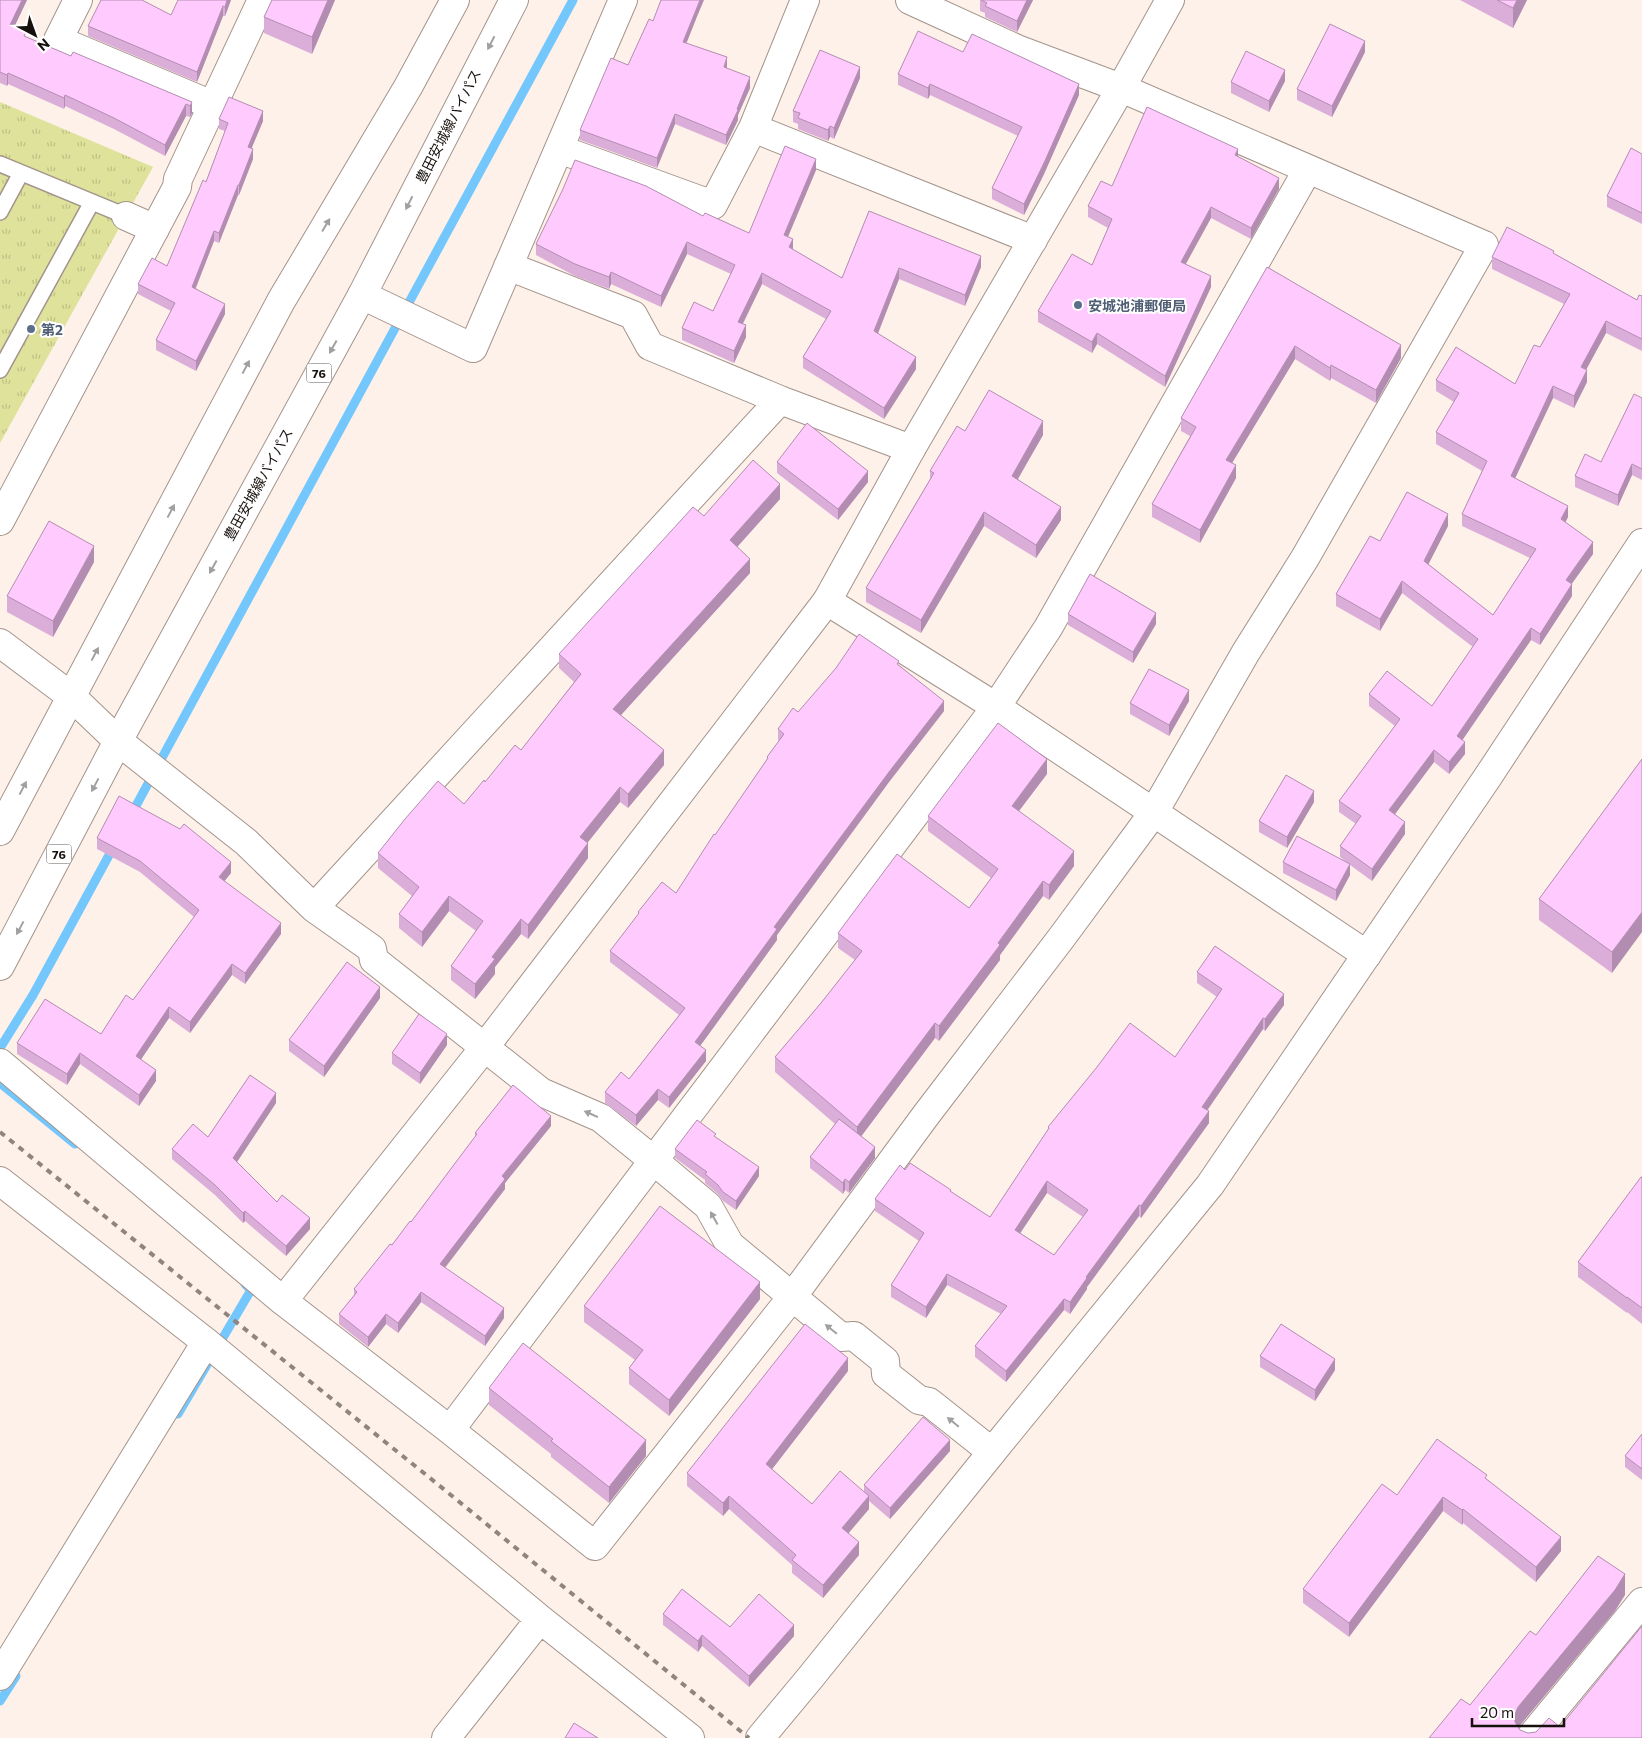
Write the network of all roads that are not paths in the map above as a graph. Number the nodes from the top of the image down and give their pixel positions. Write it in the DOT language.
graph roads {
  1 [pos="78,0"];
  2 [pos="455,0"];
  3 [pos="514,0"];
  4 [pos="623,0"];
  5 [pos="805,0"];
  6 [pos="910,0"];
  7 [pos="1170,0"];
  8 [pos="255,2"];
  9 [pos="1121,88"];
  10 [pos="212,105"];
  11 [pos="753,128"];
  12 [pos="559,149"];
  13 [pos="0,164"];
  14 [pos="1308,169"];
  15 [pos="21,173"];
  16 [pos="92,202"];
  17 [pos="0,212"];
  18 [pos="126,216"];
  19 [pos="155,228"];
  20 [pos="1033,240"];
  21 [pos="508,266"];
  22 [pos="362,295"];
  23 [pos="0,370"];
  24 [pos="780,400"];
  25 [pos="911,449"];
  26 [pos="0,521"];
  27 [pos="1642,543"];
  28 [pos="827,601"];
  29 [pos="0,644"];
  30 [pos="72,698"];
  31 [pos="996,707"];
  32 [pos="118,741"];
  33 [pos="1154,812"];
  34 [pos="0,831"];
  35 [pos="314,908"];
  36 [pos="1367,955"];
  37 [pos="0,966"];
  38 [pos="484,1048"];
  39 [pos="0,1063"];
  40 [pos="653,1160"];
  41 [pos="0,1181"];
  42 [pos="792,1297"];
  43 [pos="283,1301"];
  44 [pos="206,1342"];
  45 [pos="450,1430"];
  46 [pos="992,1452"];
  47 [pos="1642,1602"];
  48 [pos="540,1619"];
  49 [pos="0,1676"];
  50 [pos="446,1738"];
  51 [pos="690,1738"];
  52 [pos="760,1738"];
  53 [pos="1530,1738"];
  1 -- 10 [label="street"];
  30 -- 2 [label="street, one-way"];
  3 -- 22 [label="street, 豊田安城線バイパス / 76, one-way"];
  4 -- 12 [label="street"];
  5 -- 11 [label="street"];
  6 -- 9 [label="street"];
  7 -- 9 [label="street"];
  8 -- 10 [label="street"];
  9 -- 14 [label="street"];
  9 -- 20 [label="street"];
  10 -- 19 [label="street"];
  11 -- 12 [label="street"];
  11 -- 20 [label="street"];
  12 -- 21 [label="street"];
  13 -- 15 [label="lane"];
  14 -- 31 [label="street"];
  14 -- 33 [label="street"];
  15 -- 16 [label="lane"];
  15 -- 17 [label="lane"];
  16 -- 18 [label="lane"];
  16 -- 23 [label="lane"];
  18 -- 19 [label="street"];
  19 -- 26 [label="street"];
  20 -- 25 [label="street"];
  21 -- 22 [label="street"];
  21 -- 24 [label="street"];
  22 -- 32 [label="street, 豊田安城線バイパス / 76, one-way"];
  24 -- 25 [label="street"];
  24 -- 35 [label="street"];
  25 -- 28 [label="street"];
  27 -- 36 [label="street"];
  28 -- 31 [label="street"];
  28 -- 38 [label="street"];
  29 -- 30 [label="street"];
  30 -- 32 [label="street"];
  34 -- 30 [label="street, one-way"];
  31 -- 33 [label="street"];
  31 -- 40 [label="street"];
  32 -- 35 [label="street"];
  32 -- 37 [label="street, 豊田安城線バイパス / 76, one-way"];
  33 -- 36 [label="street"];
  33 -- 42 [label="street"];
  35 -- 38 [label="street"];
  36 -- 46 [label="street"];
  40 -- 38 [label="street, one-way"];
  38 -- 43 [label="street"];
  39 -- 43 [label="street"];
  42 -- 40 [label="street, one-way"];
  40 -- 45 [label="street"];
  41 -- 44 [label="street"];
  42 -- 45 [label="street"];
  46 -- 42 [label="street, one-way"];
  43 -- 45 [label="street"];
  44 -- 48 [label="street"];
  44 -- 49 [label="street"];
  46 -- 52 [label="street"];
  47 -- 53 [label="street"];
  48 -- 50 [label="street"];
  48 -- 51 [label="street"];
}
